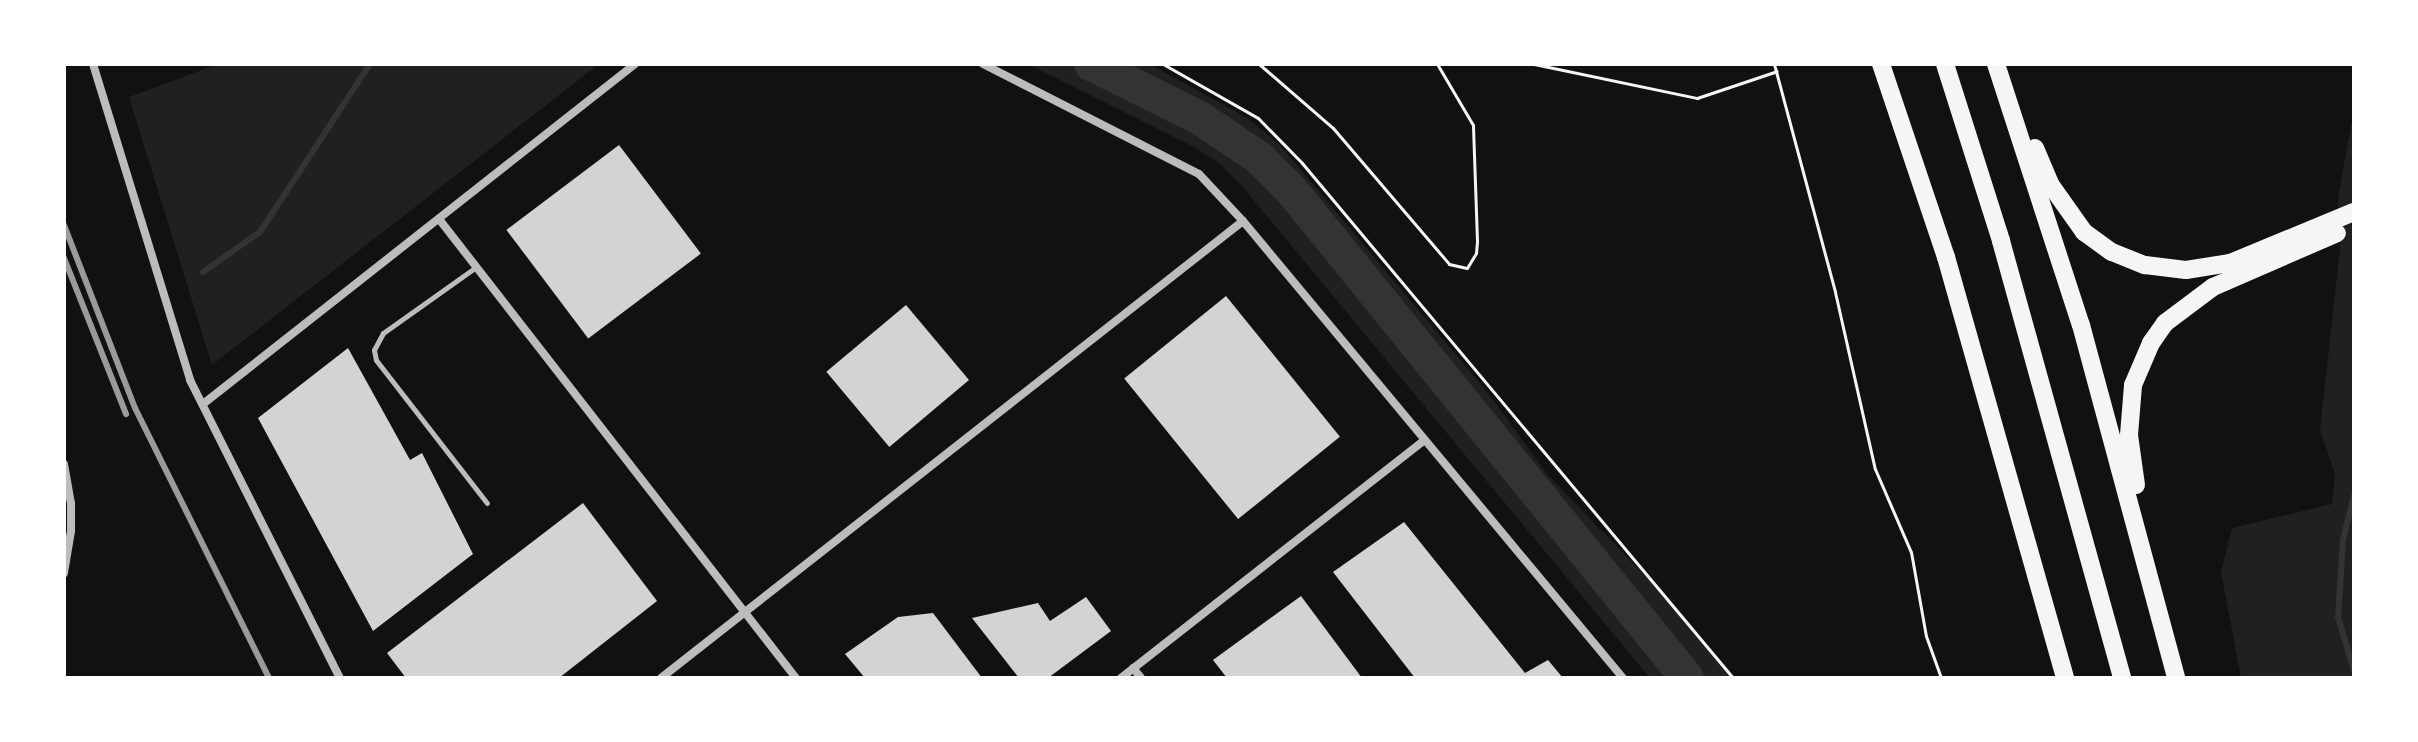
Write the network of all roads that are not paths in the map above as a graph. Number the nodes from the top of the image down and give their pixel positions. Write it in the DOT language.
graph roads {
  1 [pos="93,64"];
  2 [pos="635,64"];
  3 [pos="983,64"];
  4 [pos="1881,64"];
  5 [pos="1945,64"];
  6 [pos="1999,64"];
  7 [pos="439,219"];
  8 [pos="2352,220"];
  9 [pos="1243,221"];
  10 [pos="477,267"];
  11 [pos="203,404"];
  12 [pos="1423,441"];
  13 [pos="64,464"];
  14 [pos="487,503"];
  15 [pos="2147,559"];
  16 [pos="64,573"];
  17 [pos="745,612"];
  18 [pos="1133,668"];
  19 [pos="340,678"];
  20 [pos="661,678"];
  21 [pos="796,678"];
  22 [pos="1121,678"];
  23 [pos="1141,678"];
  24 [pos="1623,678"];
  25 [pos="2065,678"];
  26 [pos="2122,678"];
  27 [pos="2176,678"];
  1 -- 11 [label="street"];
  2 -- 7 [label="street"];
  3 -- 9 [label="street"];
  4 -- 25 [label="highway"];
  5 -- 26 [label="highway"];
  6 -- 8 [label="highway"];
  6 -- 15 [label="highway"];
  7 -- 10 [label="street"];
  7 -- 11 [label="street"];
  8 -- 15 [label="highway"];
  9 -- 12 [label="street"];
  9 -- 17 [label="street"];
  10 -- 14 [label="lane"];
  10 -- 17 [label="street"];
  11 -- 19 [label="street"];
  12 -- 18 [label="street"];
  12 -- 24 [label="street"];
  13 -- 16 [label="street"];
  15 -- 27 [label="highway"];
  17 -- 20 [label="street"];
  17 -- 21 [label="street"];
  18 -- 22 [label="street"];
  18 -- 23 [label="street"];
}
